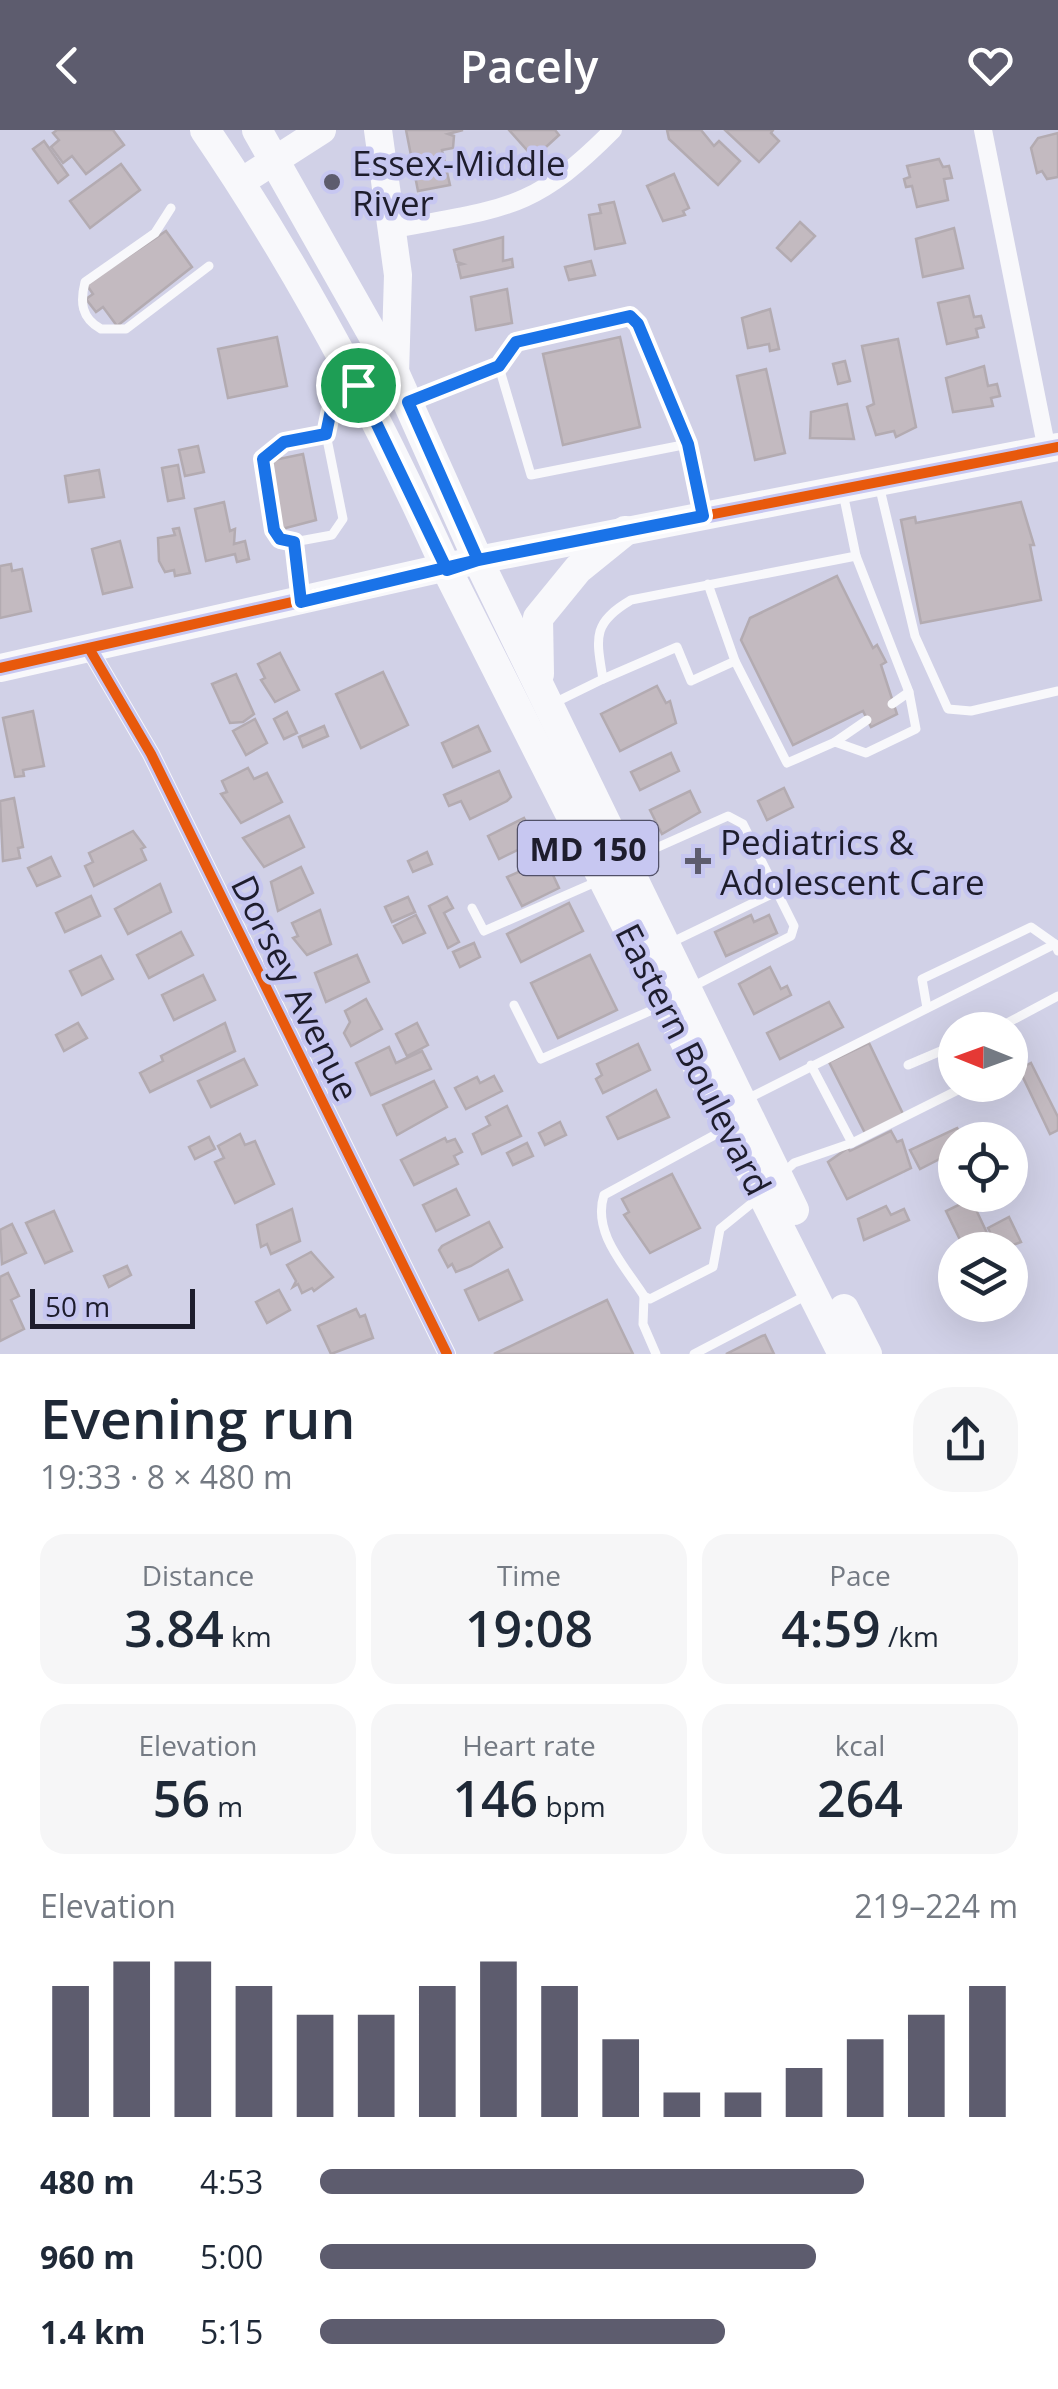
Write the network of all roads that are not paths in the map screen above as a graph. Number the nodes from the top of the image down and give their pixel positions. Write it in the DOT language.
graph roads {
  1 [pos="205,130"];
  2 [pos="257,130"];
  3 [pos="322,130"];
  4 [pos="378,130"];
  5 [pos="613,130"];
  6 [pos="982,130"];
  7 [pos="276,160"];
  8 [pos="241,182"];
  9 [pos="171,208"];
  10 [pos="394,229"];
  11 [pos="210,266"];
  12 [pos="499,366"];
  13 [pos="358,385"];
  14 [pos="402,388"];
  15 [pos="326,434"];
  16 [pos="688,444"];
  17 [pos="1053,449"];
  18 [pos="878,483"];
  19 [pos="842,490"];
  20 [pos="703,516"];
  21 [pos="625,532"];
  22 [pos="294,542"];
  23 [pos="856,556"];
  24 [pos="478,560"];
  25 [pos="447,570"];
  26 [pos="708,584"];
  27 [pos="301,602"];
  28 [pos="90,650"];
  29 [pos="735,661"];
  30 [pos="0,668"];
  31 [pos="603,679"];
  32 [pos="1058,691"];
  33 [pos="908,692"];
  34 [pos="545,699"];
  35 [pos="892,704"];
  36 [pos="867,720"];
  37 [pos="835,742"];
  38 [pos="614,870"];
  39 [pos="776,892"];
  40 [pos="472,908"];
  41 [pos="666,946"];
  42 [pos="1056,948"];
  43 [pos="677,996"];
  44 [pos="1058,996"];
  45 [pos="514,1005"];
  46 [pos="927,1008"];
  47 [pos="1026,1012"];
  48 [pos="938,1052"];
  49 [pos="812,1065"];
  50 [pos="908,1065"];
  51 [pos="938,1100"];
  52 [pos="736,1114"];
  53 [pos="852,1144"];
  54 [pos="771,1185"];
  55 [pos="812,1292"];
  56 [pos="644,1296"];
  57 [pos="447,1354"];
  58 [pos="656,1354"];
  59 [pos="694,1354"];
  60 [pos="843,1354"];
  61 [pos="866,1354"];
  1 -- 8 [label="main road, Eastern Boulevard / MD 150"];
  2 -- 7 [label="main road, Eastern Boulevard / MD 150"];
  3 -- 7 [label="street"];
  4 -- 10 [label="street"];
  5 -- 10 [label="street"];
  6 -- 17 [label="street"];
  7 -- 8 [label="street"];
  7 -- 14 [label="main road, Eastern Boulevard / MD 150"];
  8 -- 13 [label="main road, Eastern Boulevard / MD 150"];
  9 -- 11 [label="lane"];
  10 -- 14 [label="street"];
  12 -- 14 [label="lane"];
  12 -- 16 [label="lane"];
  12 -- 16 [label="lane"];
  13 -- 15 [label="lane"];
  13 -- 25 [label="main road, Eastern Boulevard / MD 150"];
  14 -- 24 [label="main road, Eastern Boulevard / MD 150"];
  15 -- 22 [label="lane"];
  15 -- 22 [label="lane"];
  16 -- 20 [label="lane"];
  17 -- 18 [label="street"];
  18 -- 19 [label="street"];
  18 -- 32 [label="lane"];
  19 -- 20 [label="street"];
  19 -- 23 [label="lane"];
  20 -- 21 [label="street"];
  21 -- 24 [label="street"];
  21 -- 34 [label="main road"];
  22 -- 27 [label="lane"];
  23 -- 26 [label="lane"];
  23 -- 33 [label="lane"];
  24 -- 25 [label="street"];
  24 -- 34 [label="main road, Eastern Boulevard / MD 150"];
  25 -- 27 [label="street"];
  25 -- 38 [label="main road, Eastern Boulevard / MD 150"];
  26 -- 29 [label="lane"];
  26 -- 31 [label="lane"];
  27 -- 28 [label="street"];
  28 -- 30 [label="street"];
  28 -- 57 [label="street, Dorsey Avenue"];
  29 -- 31 [label="lane"];
  29 -- 37 [label="lane"];
  31 -- 34 [label="lane"];
  33 -- 35 [label="lane"];
  33 -- 37 [label="lane"];
  34 -- 38 [label="main road, Eastern Boulevard / MD 150"];
  36 -- 37 [label="lane"];
  38 -- 39 [label="lane"];
  38 -- 40 [label="lane"];
  38 -- 41 [label="main road, Eastern Boulevard / MD 150"];
  38 -- 43 [label="main road, Eastern Boulevard / MD 150"];
  39 -- 41 [label="lane"];
  39 -- 43 [label="lane"];
  41 -- 43 [label="main road, Eastern Boulevard / MD 150"];
  42 -- 46 [label="lane"];
  42 -- 46 [label="lane"];
  43 -- 45 [label="lane"];
  43 -- 52 [label="main road, Eastern Boulevard / MD 150"];
  44 -- 47 [label="lane"];
  46 -- 49 [label="lane"];
  48 -- 50 [label="lane"];
  49 -- 52 [label="lane"];
  49 -- 53 [label="lane"];
  51 -- 53 [label="lane"];
  52 -- 54 [label="main road, Eastern Boulevard / MD 150"];
  52 -- 56 [label="lane"];
  53 -- 54 [label="lane"];
  54 -- 55 [label="main road, Eastern Boulevard / MD 150"];
  54 -- 56 [label="lane"];
  54 -- 61 [label="main road, Eastern Boulevard / MD 150"];
  55 -- 59 [label="lane"];
  55 -- 60 [label="main road, Eastern Boulevard / MD 150"];
  56 -- 58 [label="lane"];
}
